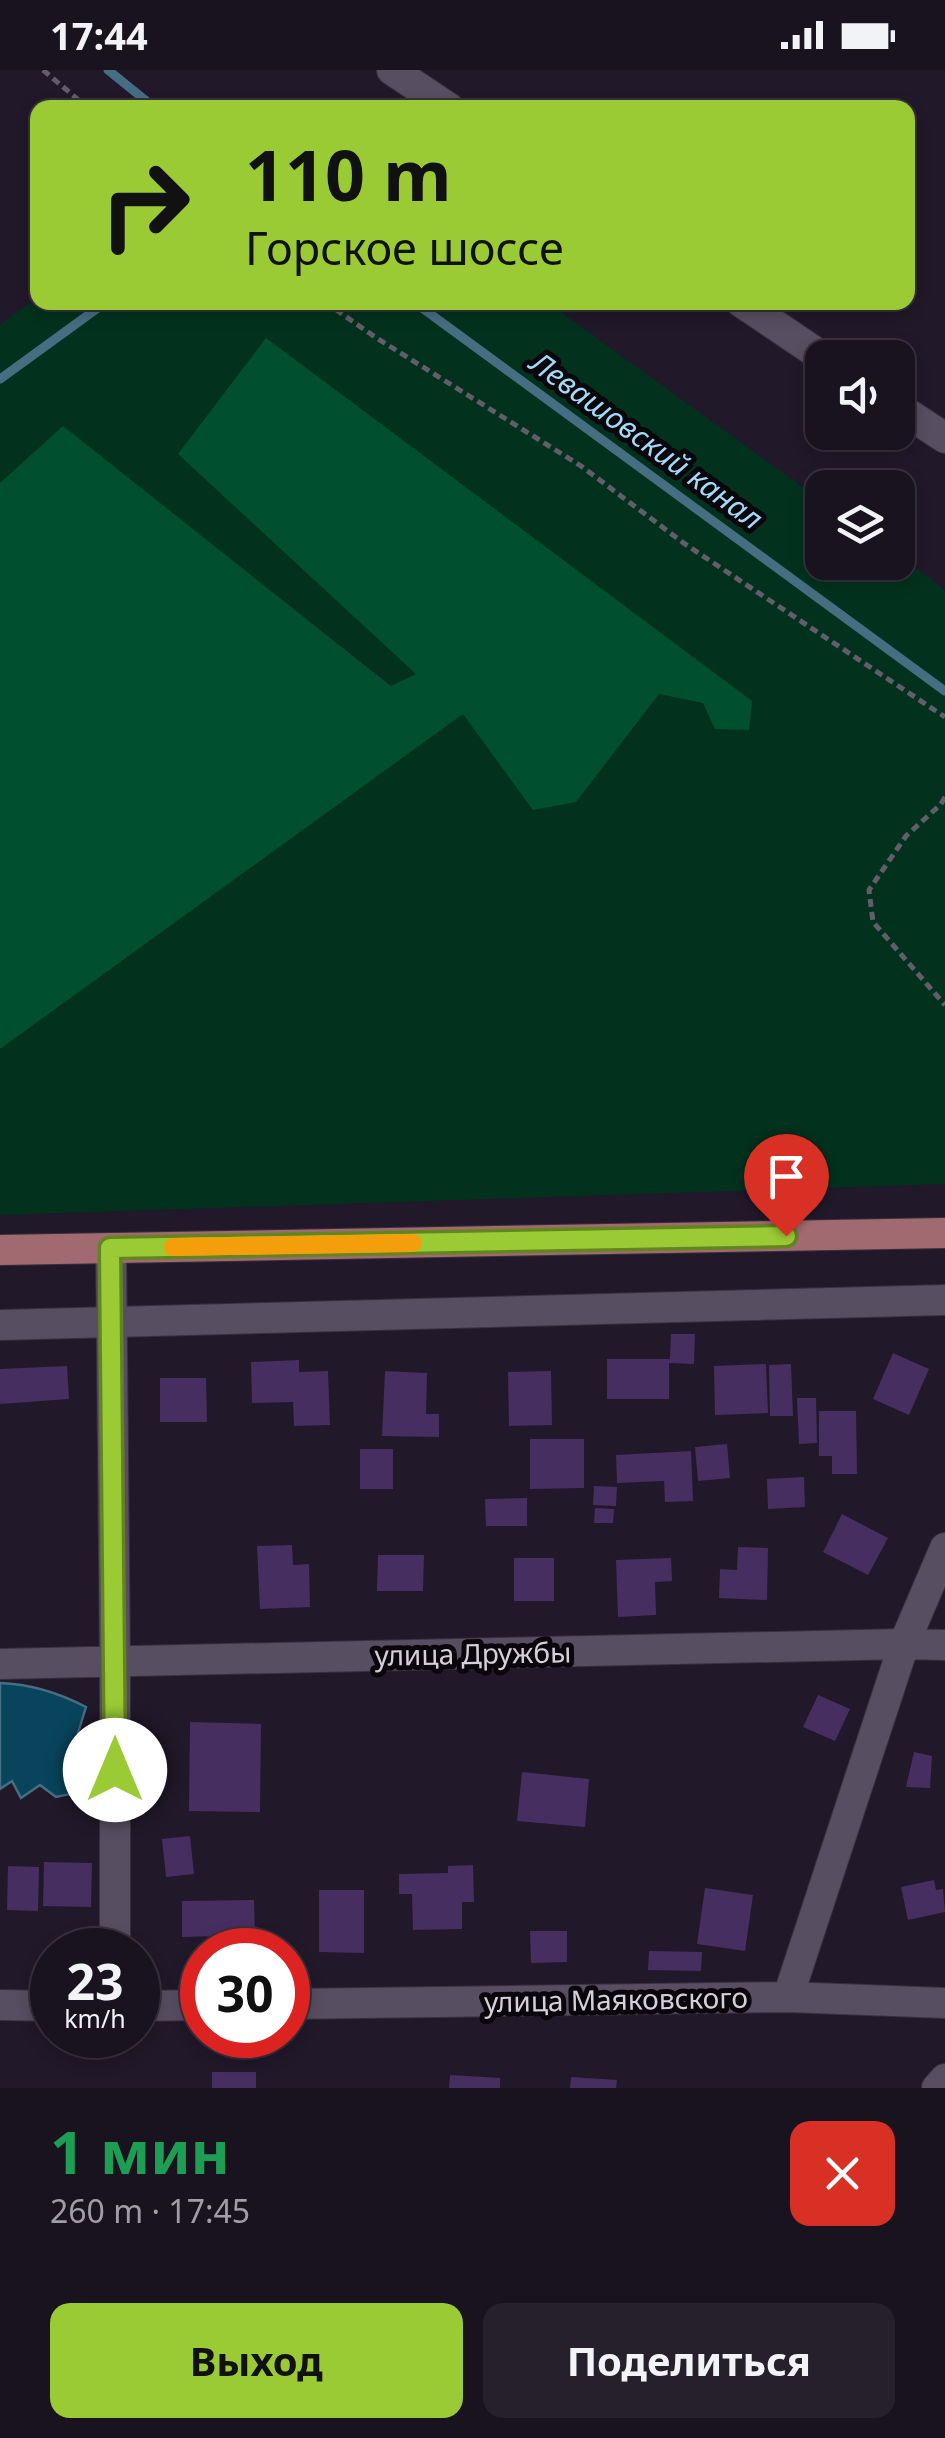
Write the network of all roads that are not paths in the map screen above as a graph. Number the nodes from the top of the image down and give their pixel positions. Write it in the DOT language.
graph roads {
  1 [pos="392,70"];
  2 [pos="436,100"];
  3 [pos="753,310"];
  4 [pos="805,345"];
  5 [pos="915,418"];
  6 [pos="945,438"];
  7 [pos="945,1234"];
  8 [pos="110,1248"];
  9 [pos="0,1250"];
  10 [pos="945,1300"];
  11 [pos="112,1322"];
  12 [pos="0,1325"];
  13 [pos="945,1548"];
  14 [pos="904,1644"];
  15 [pos="945,1645"];
  16 [pos="116,1662"];
  17 [pos="0,1664"];
  18 [pos="115,1928"];
  19 [pos="788,1997"];
  20 [pos="945,2002"];
  21 [pos="310,2004"];
  22 [pos="0,2005"];
  23 [pos="30,2006"];
  24 [pos="945,2079"];
  25 [pos="937,2088"];
  1 -- 2 [label="street"];
  3 -- 4 [label="street"];
  5 -- 6 [label="street"];
  7 -- 8 [label="main road"];
  8 -- 9 [label="main road"];
  8 -- 11 [label="street"];
  10 -- 11 [label="street"];
  11 -- 12 [label="street"];
  11 -- 16 [label="street"];
  13 -- 14 [label="street"];
  14 -- 15 [label="street, улица Дружбы"];
  14 -- 16 [label="street, улица Дружбы"];
  14 -- 19 [label="street"];
  16 -- 17 [label="street, улица Дружбы"];
  16 -- 18 [label="street"];
  19 -- 20 [label="street, улица Маяковского"];
  19 -- 21 [label="street, улица Маяковского"];
  22 -- 23 [label="street"];
  24 -- 25 [label="street"];
}
